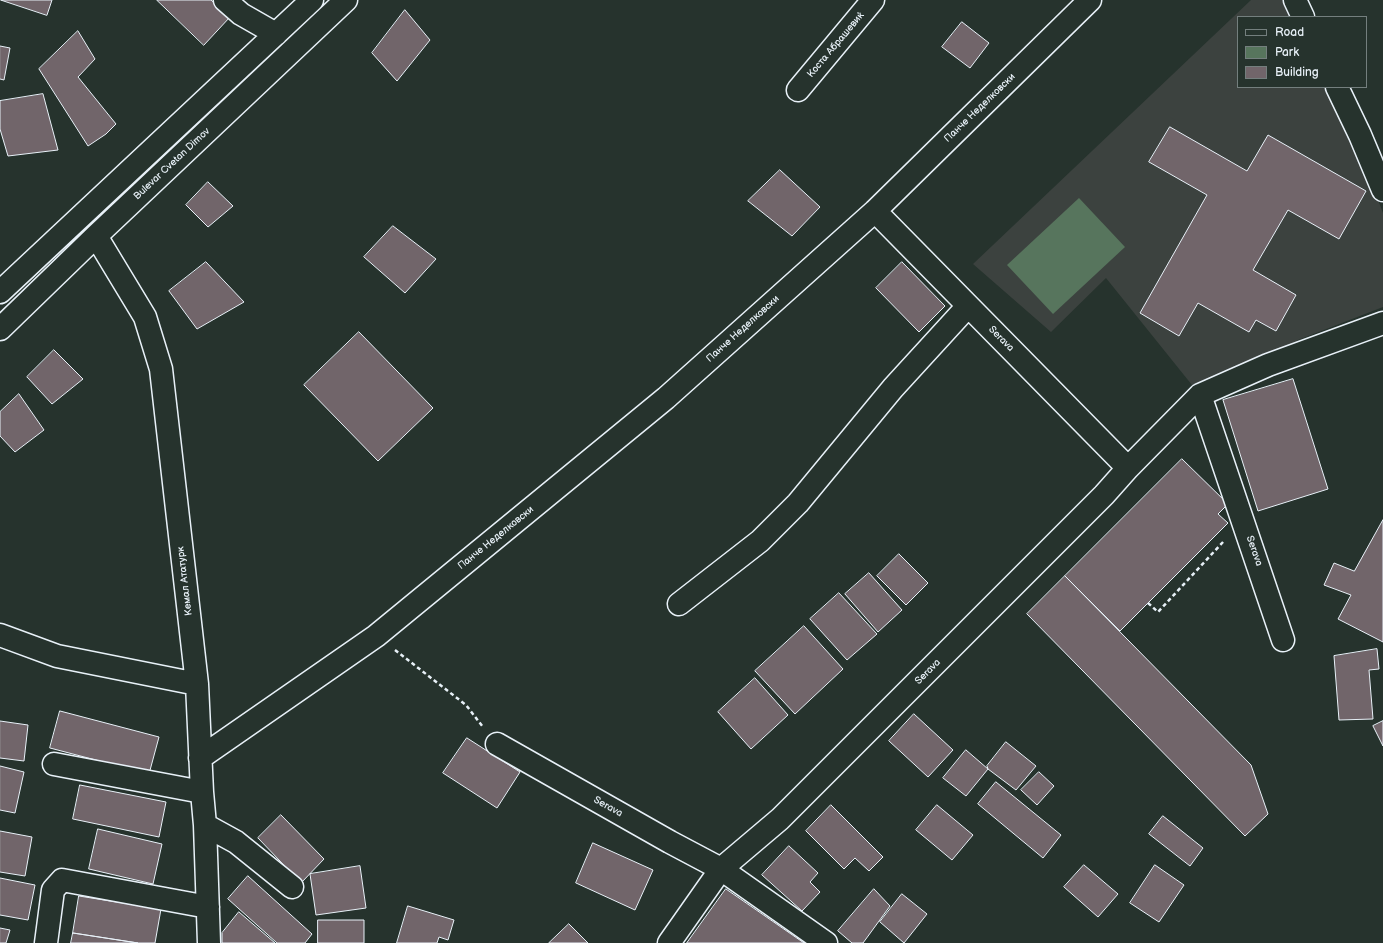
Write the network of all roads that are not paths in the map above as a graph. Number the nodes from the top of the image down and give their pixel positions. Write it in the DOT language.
graph roads {
  1 [pos="225,0"];
  2 [pos="312,0"];
  3 [pos="346,0"];
  4 [pos="873,0"];
  5 [pos="1090,0"];
  6 [pos="1295,0"];
  7 [pos="1303,16"];
  8 [pos="276,34"];
  9 [pos="1337,88"];
  10 [pos="798,90"];
  11 [pos="1383,190"];
  12 [pos="875,211"];
  13 [pos="96,236"];
  14 [pos="0,292"];
  15 [pos="968,306"];
  16 [pos="1383,323"];
  17 [pos="0,329"];
  18 [pos="1200,395"];
  19 [pos="1128,468"];
  20 [pos="678,604"];
  21 [pos="0,635"];
  22 [pos="1283,640"];
  23 [pos="197,684"];
  24 [pos="497,744"];
  25 [pos="200,758"];
  26 [pos="54,764"];
  27 [pos="202,792"];
  28 [pos="205,825"];
  29 [pos="721,868"];
  30 [pos="292,887"];
  31 [pos="208,907"];
  32 [pos="46,943"];
  33 [pos="209,943"];
  34 [pos="669,943"];
  35 [pos="826,943"];
  1 -- 8 [label="street"];
  2 -- 8 [label="street"];
  3 -- 13 [label="street, Bulevar Cvetan Dimov"];
  4 -- 10 [label="street, Коста Абрашевиќ"];
  5 -- 12 [label="street, Панче Неделковски"];
  6 -- 7 [label="street"];
  8 -- 14 [label="street"];
  9 -- 11 [label="street"];
  12 -- 15 [label="street, Serava"];
  12 -- 25 [label="street, Панче Неделковски"];
  13 -- 17 [label="street, Bulevar Cvetan Dimov"];
  13 -- 23 [label="street, Кемал Ататурк"];
  15 -- 19 [label="street, Serava"];
  15 -- 20 [label="street"];
  16 -- 18 [label="street, Serava"];
  18 -- 19 [label="street, Serava"];
  18 -- 22 [label="street, Serava"];
  19 -- 29 [label="street, Serava"];
  21 -- 23 [label="street"];
  23 -- 25 [label="street, Кемал Ататурк"];
  24 -- 29 [label="street, Serava"];
  25 -- 27 [label="street, Кемал Ататурк"];
  26 -- 27 [label="street"];
  27 -- 28 [label="street, Кемал Ататурк"];
  28 -- 30 [label="street"];
  28 -- 31 [label="street, Кемал Ататурк"];
  29 -- 34 [label="street, Serava"];
  29 -- 35 [label="street, Serava"];
  31 -- 32 [label="street"];
  31 -- 33 [label="street, Кемал Ататурк"];
}
